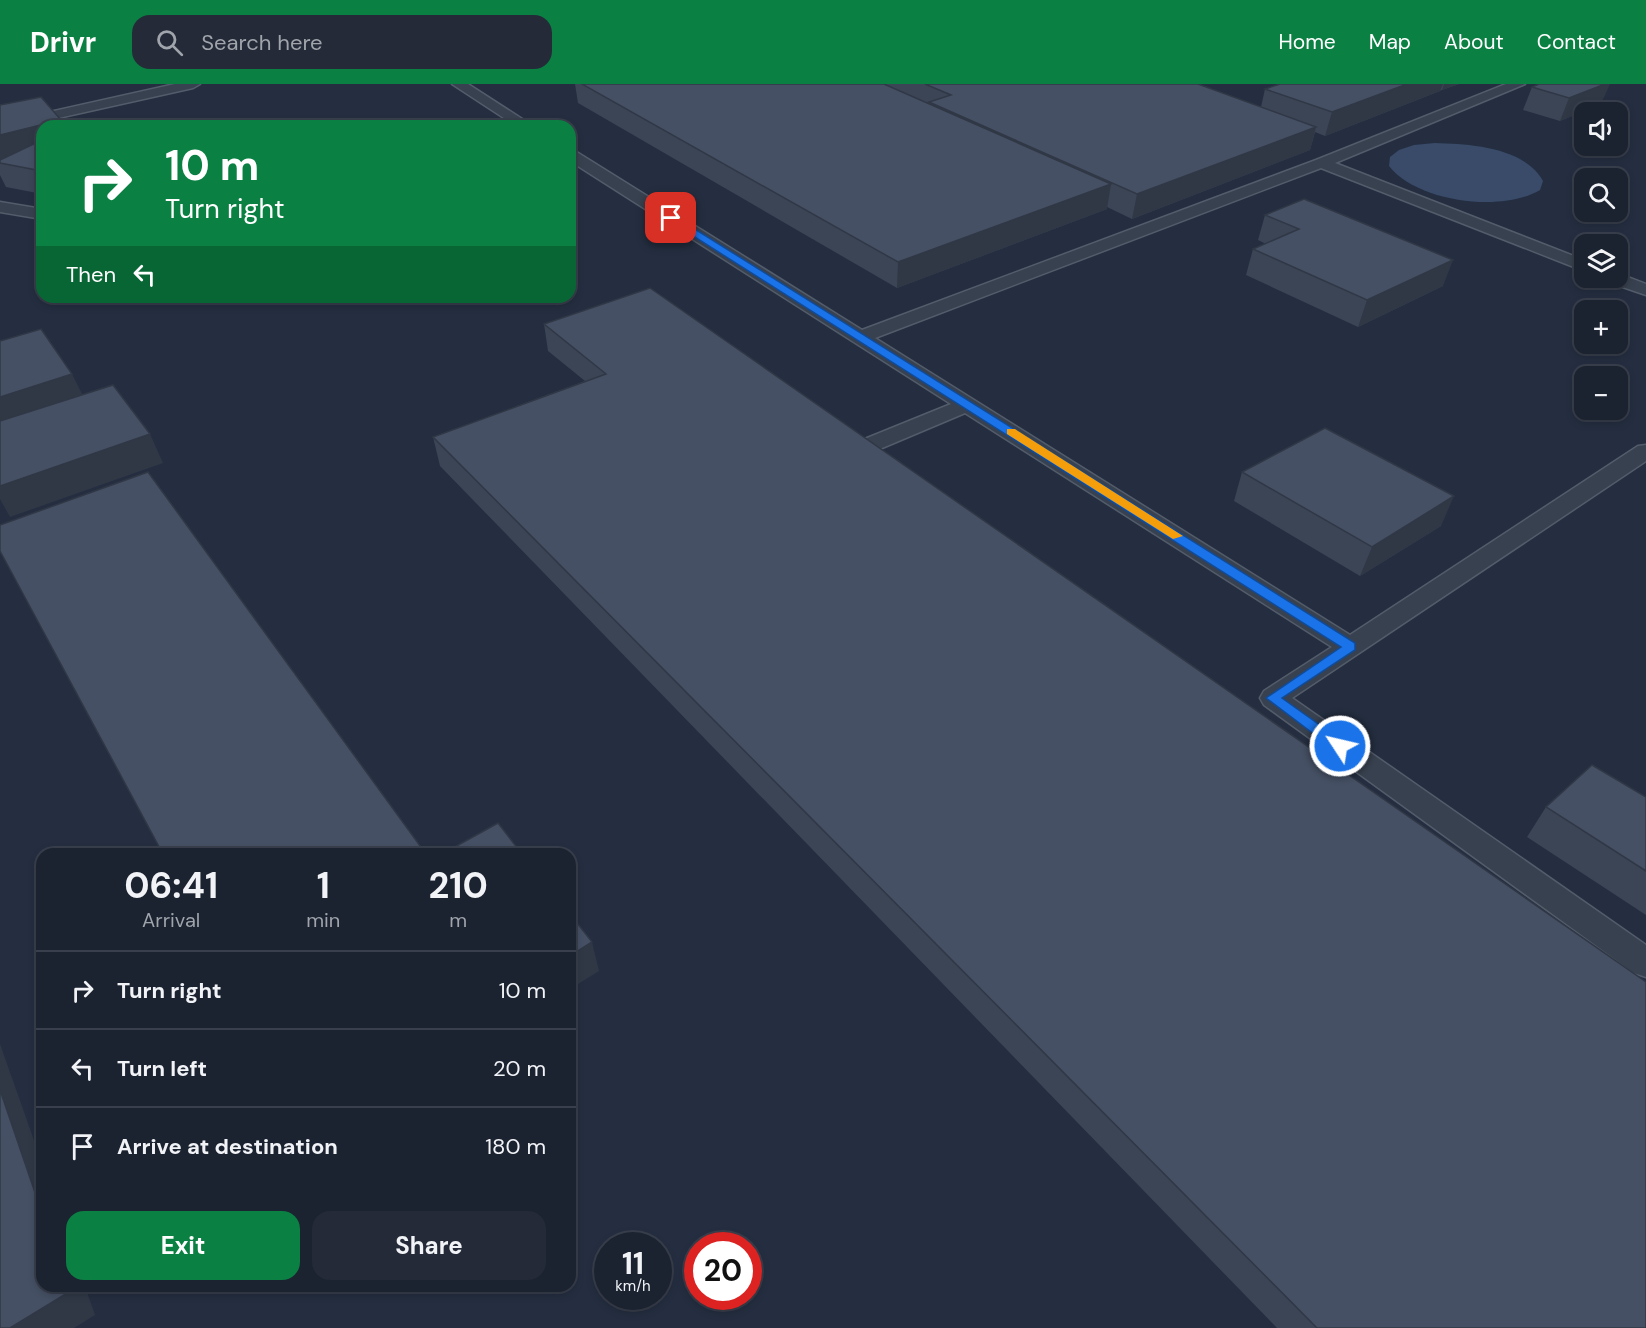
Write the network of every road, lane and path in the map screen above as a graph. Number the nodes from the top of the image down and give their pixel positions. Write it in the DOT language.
graph roads {
  1 [pos="193,84"];
  2 [pos="459,84"];
  3 [pos="1518,84"];
  4 [pos="516,120"];
  5 [pos="0,128"];
  6 [pos="576,158"];
  7 [pos="1321,163"];
  8 [pos="0,207"];
  9 [pos="36,213"];
  10 [pos="1574,262"];
  11 [pos="1628,283"];
  12 [pos="1646,290"];
  13 [pos="860,337"];
  14 [pos="968,404"];
  15 [pos="1646,451"];
  16 [pos="848,454"];
  17 [pos="1351,646"];
  18 [pos="1646,963"];
  1 -- 5 [label="lane"];
  2 -- 4 [label="lane"];
  3 -- 7 [label="lane"];
  6 -- 13 [label="lane"];
  7 -- 10 [label="lane"];
  7 -- 13 [label="lane"];
  8 -- 9 [label="lane"];
  11 -- 12 [label="lane"];
  13 -- 14 [label="lane"];
  14 -- 16 [label="lane"];
  14 -- 17 [label="lane"];
  15 -- 17 [label="lane"];
  17 -- 18 [label="lane"];
}
